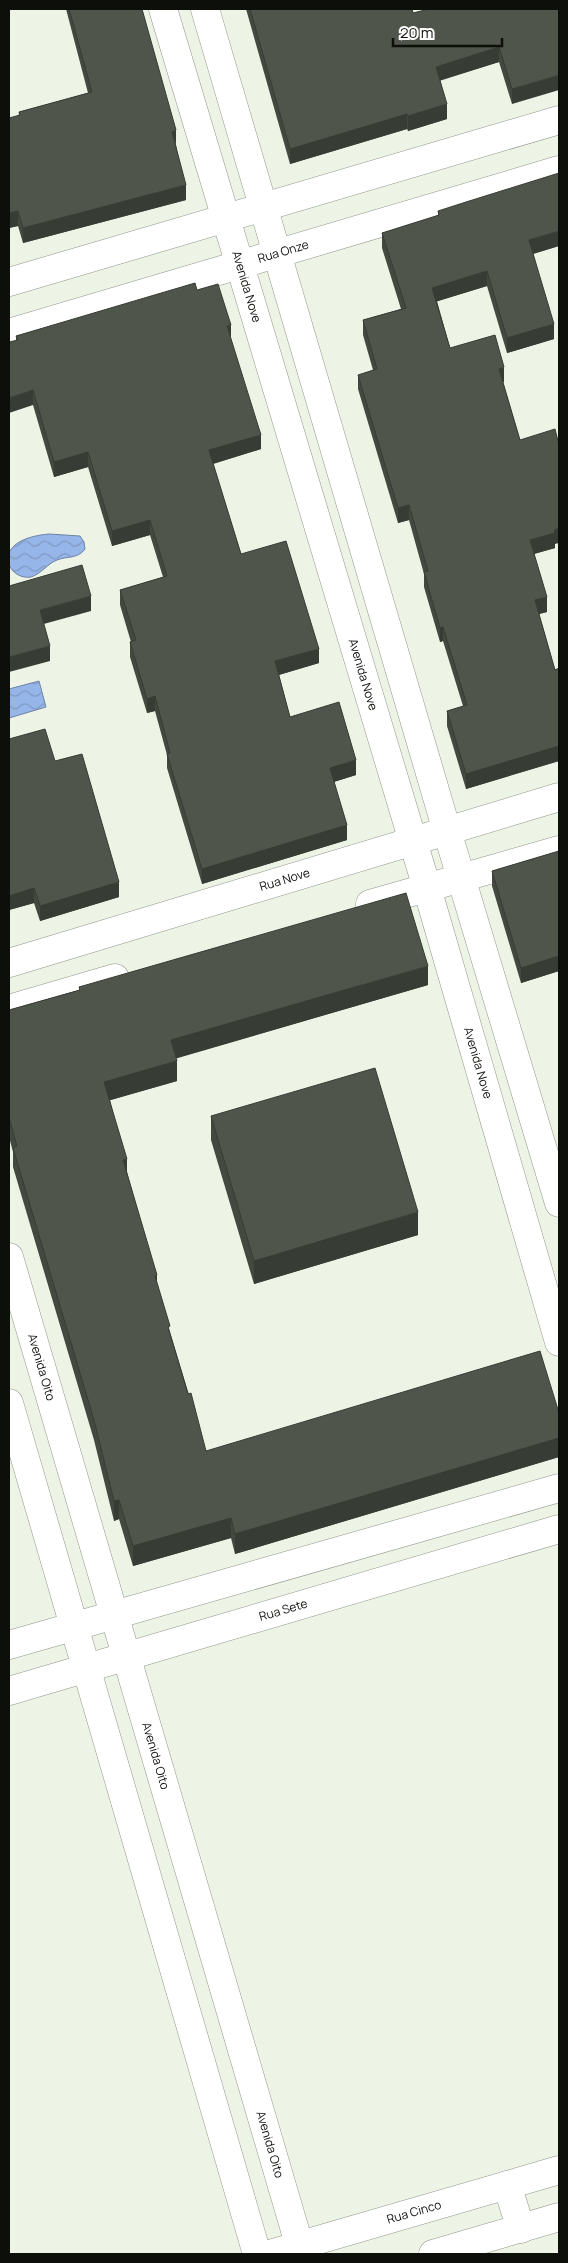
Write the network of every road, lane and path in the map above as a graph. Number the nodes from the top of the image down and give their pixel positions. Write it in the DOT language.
graph roads {
  1 [pos="163,9"];
  2 [pos="205,9"];
  3 [pos="559,120"];
  4 [pos="559,170"];
  5 [pos="262,208"];
  6 [pos="224,219"];
  7 [pos="278,253"];
  8 [pos="240,265"];
  9 [pos="9,282"];
  10 [pos="9,333"];
  11 [pos="559,797"];
  12 [pos="447,831"];
  13 [pos="413,842"];
  14 [pos="559,850"];
  15 [pos="462,878"];
  16 [pos="427,888"];
  17 [pos="342,912"];
  18 [pos="9,963"];
  19 [pos="135,972"];
  20 [pos="9,1009"];
  21 [pos="559,1203"];
  22 [pos="9,1258"];
  23 [pos="559,1342"];
  24 [pos="9,1403"];
  25 [pos="559,1488"];
  26 [pos="559,1528"];
  27 [pos="113,1615"];
  28 [pos="73,1626"];
  29 [pos="9,1645"];
  30 [pos="127,1656"];
  31 [pos="86,1668"];
  32 [pos="9,1691"];
  33 [pos="559,2170"];
  34 [pos="508,2185"];
  35 [pos="559,2217"];
  36 [pos="521,2229"];
  37 [pos="300,2250"];
  38 [pos="256,2254"];
  39 [pos="270,2254"];
  40 [pos="433,2254"];
  1 -- 6 [label="street, Avenida Nove"];
  2 -- 5 [label="street"];
  3 -- 5 [label="street"];
  4 -- 7 [label="street, Rua Onze"];
  5 -- 6 [label="street"];
  5 -- 7 [label="street"];
  6 -- 8 [label="street, Avenida Nove"];
  6 -- 9 [label="street"];
  7 -- 8 [label="street, Rua Onze"];
  7 -- 12 [label="street"];
  8 -- 10 [label="street, Rua Onze"];
  8 -- 13 [label="street, Avenida Nove"];
  11 -- 12 [label="street, Rua Nove"];
  12 -- 13 [label="street, Rua Nove"];
  12 -- 15 [label="street"];
  13 -- 16 [label="street, Avenida Nove"];
  13 -- 18 [label="street, Rua Nove"];
  14 -- 15 [label="street"];
  15 -- 16 [label="street"];
  15 -- 21 [label="street"];
  16 -- 17 [label="street"];
  16 -- 23 [label="street, Avenida Nove"];
  19 -- 20 [label="street"];
  22 -- 27 [label="street, Avenida Oito"];
  24 -- 28 [label="street"];
  25 -- 27 [label="street"];
  26 -- 30 [label="street, Rua Sete"];
  27 -- 28 [label="street"];
  27 -- 30 [label="street, Avenida Oito"];
  28 -- 29 [label="street"];
  28 -- 31 [label="street"];
  30 -- 31 [label="street, Rua Sete"];
  30 -- 37 [label="street, Avenida Oito"];
  31 -- 32 [label="street, Rua Sete"];
  31 -- 38 [label="street"];
  33 -- 34 [label="street, Rua Cinco"];
  34 -- 36 [label="street"];
  34 -- 37 [label="street, Rua Cinco"];
  35 -- 36 [label="street"];
  36 -- 40 [label="street"];
  37 -- 39 [label="street, Rua Cinco"];
}
